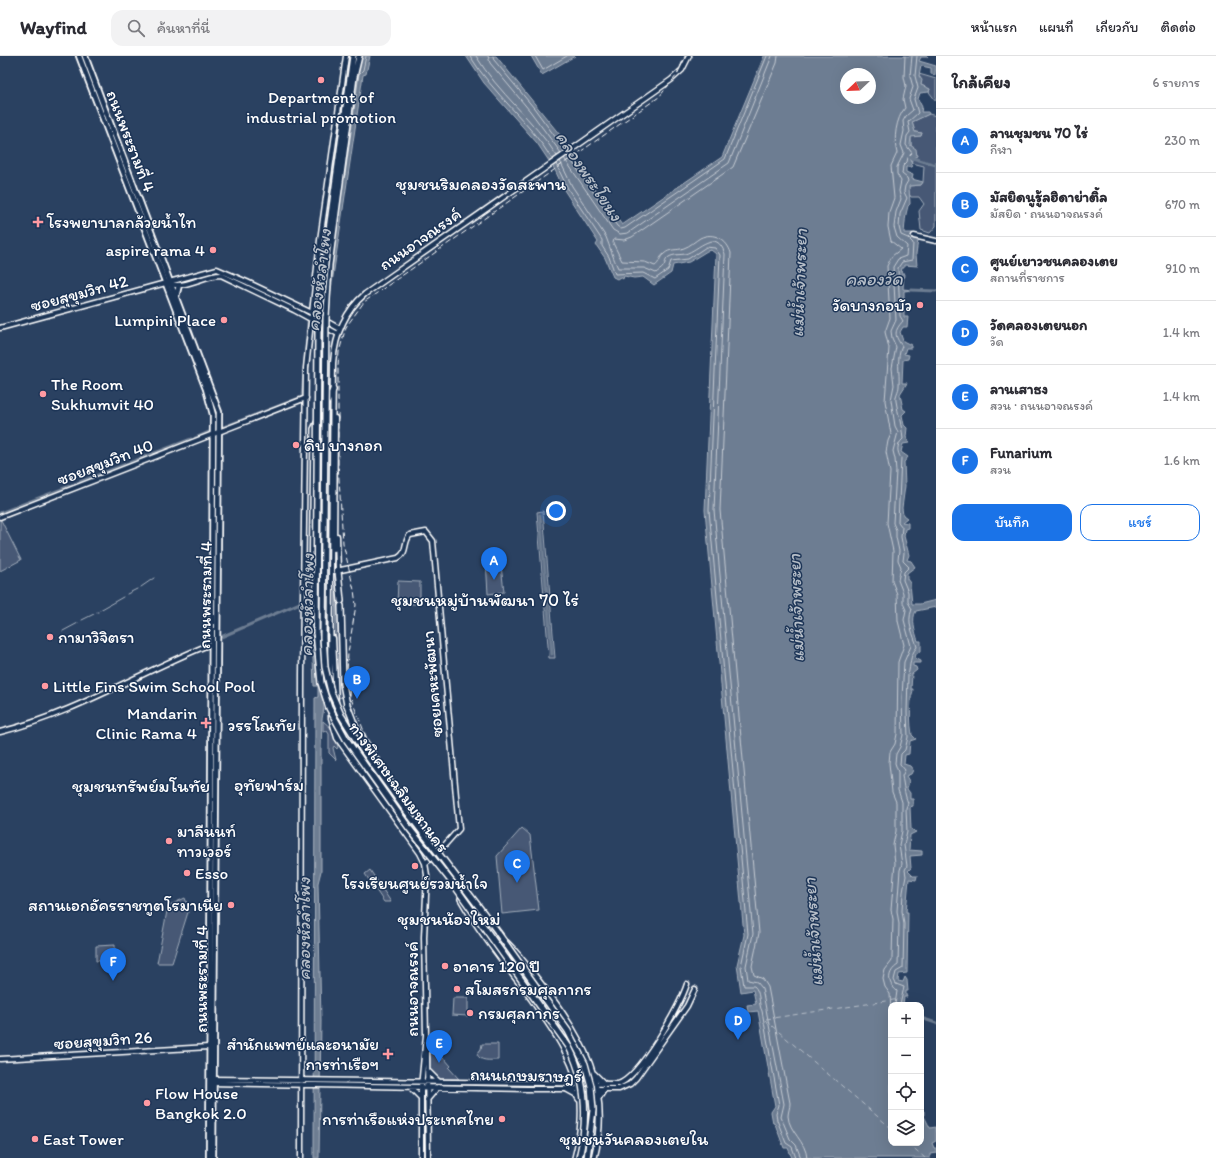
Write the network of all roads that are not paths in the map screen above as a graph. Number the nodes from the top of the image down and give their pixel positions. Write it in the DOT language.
graph roads {
  1 [pos="79,56"];
  2 [pos="85,56"];
  3 [pos="346,56"];
  4 [pos="353,56"];
  5 [pos="359,56"];
  6 [pos="690,56"];
  7 [pos="131,186"];
  8 [pos="914,236"];
  9 [pos="936,241"];
  10 [pos="222,273"];
  11 [pos="168,283"];
  12 [pos="179,285"];
  13 [pos="176,298"];
  14 [pos="312,313"];
  15 [pos="311,319"];
  16 [pos="0,328"];
  17 [pos="338,328"];
  18 [pos="337,334"];
  19 [pos="333,391"];
  20 [pos="306,398"];
  21 [pos="220,430"];
  22 [pos="213,433"];
  23 [pos="0,517"];
  24 [pos="218,557"];
  25 [pos="212,563"];
  26 [pos="335,571"];
  27 [pos="316,633"];
  28 [pos="211,644"];
  29 [pos="0,732"];
  30 [pos="213,742"];
  31 [pos="384,802"];
  32 [pos="405,809"];
  33 [pos="426,863"];
  34 [pos="454,886"];
  35 [pos="498,933"];
  36 [pos="212,965"];
  37 [pos="687,984"];
  38 [pos="695,989"];
  39 [pos="209,1047"];
  40 [pos="0,1059"];
  41 [pos="425,1069"];
  42 [pos="593,1073"];
  43 [pos="576,1074"];
  44 [pos="211,1081"];
  45 [pos="422,1081"];
  46 [pos="427,1081"];
  47 [pos="438,1081"];
  48 [pos="301,1083"];
  49 [pos="310,1083"];
  50 [pos="359,1084"];
  51 [pos="410,1084"];
  52 [pos="421,1086"];
  53 [pos="427,1086"];
  54 [pos="438,1086"];
  55 [pos="568,1086"];
  56 [pos="579,1086"];
  57 [pos="595,1087"];
  58 [pos="604,1087"];
  59 [pos="421,1099"];
  60 [pos="580,1100"];
  61 [pos="598,1100"];
  62 [pos="427,1101"];
  63 [pos="594,1156"];
  64 [pos="209,1158"];
  65 [pos="213,1158"];
  66 [pos="301,1158"];
  67 [pos="421,1158"];
  68 [pos="428,1158"];
  69 [pos="575,1158"];
  70 [pos="579,1158"];
  71 [pos="587,1158"];
  1 -- 7 [label="main road, ถนนพระรามที่ 4"];
  2 -- 7 [label="main road, ถนนพระรามที่ 4"];
  3 -- 14 [label="street"];
  4 -- 27 [label="highway, ทางพิเศษเฉลิมมหานคร, bridge"];
  5 -- 32 [label="highway, ทางพิเศษเฉลิมมหานคร, bridge"];
  6 -- 17 [label="street, ถนนอาจณรงค์"];
  7 -- 11 [label="main road, ถนนพระรามที่ 4"];
  8 -- 9 [label="street"];
  10 -- 11 [label="street"];
  10 -- 12 [label="street"];
  10 -- 14 [label="street"];
  10 -- 15 [label="street"];
  11 -- 12 [label="street"];
  11 -- 13 [label="main road, ถนนพระรามที่ 4"];
  11 -- 16 [label="street, ซอยสุขุมวิท 42"];
  11 -- 22 [label="main road, ถนนพระรามที่ 4"];
  12 -- 13 [label="main road"];
  13 -- 21 [label="main road, ถนนพระรามที่ 4"];
  14 -- 15 [label="street"];
  14 -- 17 [label="street"];
  15 -- 18 [label="street"];
  15 -- 20 [label="street"];
  17 -- 18 [label="street, ถนนอาจณรงค์"];
  18 -- 19 [label="street, ถนนอาจณรงค์"];
  19 -- 26 [label="street, ถนนอาจณรงค์"];
  19 -- 26 [label="street, ถนนอาจณรงค์"];
  19 -- 27 [label="highway, bridge"];
  20 -- 21 [label="street, ซอยสุขุมวิท 40"];
  20 -- 48 [label="street"];
  21 -- 22 [label="street, ซอยสุขุมวิท 40"];
  21 -- 24 [label="main road, ถนนพระรามที่ 4"];
  22 -- 23 [label="street, ซอยสุขุมวิท 40"];
  22 -- 25 [label="main road, ถนนพระรามที่ 4"];
  24 -- 25 [label="main road"];
  24 -- 30 [label="main road, ถนนพระรามที่ 4"];
  25 -- 28 [label="main road, ถนนพระรามที่ 4"];
  26 -- 31 [label="street, ถนนอาจณรงค์"];
  26 -- 31 [label="street, ถนนอาจณรงค์"];
  26 -- 32 [label="highway, bridge"];
  26 -- 33 [label="street, ซอยเคหะพัฒนา"];
  27 -- 34 [label="highway, ทางพิเศษเฉลิมมหานคร, bridge"];
  28 -- 29 [label="street"];
  28 -- 30 [label="main road, ถนนพระรามที่ 4"];
  30 -- 36 [label="main road, ถนนพระรามที่ 4"];
  31 -- 33 [label="street, ถนนอาจณรงค์"];
  32 -- 35 [label="highway, ทางพิเศษเฉลิมมหานคร, bridge"];
  33 -- 41 [label="street, ถนนอาจณรงค์"];
  34 -- 43 [label="highway, bridge"];
  34 -- 70 [label="highway, ทางพิเศษเฉลิมมหานคร, bridge"];
  35 -- 42 [label="highway, bridge"];
  35 -- 71 [label="highway, ทางพิเศษเฉลิมมหานคร, bridge"];
  36 -- 39 [label="main road, ถนนพระรามที่ 4"];
  36 -- 44 [label="main road, ถนนพระรามที่ 4"];
  37 -- 58 [label="street, ถนนเกษมราษฎร์"];
  38 -- 58 [label="street, ถนนเกษมราษฎร์"];
  39 -- 40 [label="street, ซอยสุขุมวิท 26"];
  39 -- 44 [label="main road, ถนนพระรามที่ 4"];
  41 -- 45 [label="street, ถนนอาจณรงค์"];
  41 -- 46 [label="street, ถนนอาจณรงค์"];
  41 -- 47 [label="street"];
  41 -- 51 [label="street"];
  42 -- 57 [label="highway"];
  42 -- 58 [label="highway"];
  43 -- 55 [label="highway"];
  43 -- 56 [label="highway"];
  44 -- 48 [label="street, ถนนเกษมราษฎร์"];
  44 -- 64 [label="main road, ถนนพระรามที่ 4"];
  44 -- 65 [label="main road, ถนนพระรามที่ 4"];
  45 -- 46 [label="street, ถนนเกษมราษฎร์"];
  45 -- 51 [label="street, ถนนเกษมราษฎร์"];
  45 -- 52 [label="street, ถนนอาจณรงค์"];
  46 -- 47 [label="street, ถนนเกษมราษฎร์"];
  46 -- 53 [label="street, ถนนอาจณรงค์"];
  47 -- 55 [label="street, ถนนเกษมราษฎร์"];
  48 -- 49 [label="street, ถนนเกษมราษฎร์"];
  48 -- 66 [label="street"];
  49 -- 50 [label="street, ถนนเกษมราษฎร์"];
  49 -- 50 [label="street, ถนนเกษมราษฎร์"];
  50 -- 51 [label="street, ถนนเกษมราษฎร์"];
  51 -- 52 [label="street, ถนนเกษมราษฎร์"];
  51 -- 59 [label="street"];
  52 -- 53 [label="street, ถนนเกษมราษฎร์"];
  52 -- 59 [label="street, ถนนอาจณรงค์"];
  53 -- 54 [label="street, ถนนเกษมราษฎร์"];
  53 -- 62 [label="street, ถนนอาจณรงค์"];
  54 -- 55 [label="street, ถนนเกษมราษฎร์"];
  54 -- 62 [label="street"];
  55 -- 56 [label="street, ถนนเกษมราษฎร์"];
  55 -- 60 [label="highway"];
  56 -- 57 [label="street, ถนนเกษมราษฎร์"];
  56 -- 60 [label="highway"];
  57 -- 58 [label="street, ถนนเกษมราษฎร์"];
  57 -- 61 [label="highway"];
  58 -- 61 [label="highway"];
  59 -- 67 [label="street, ถนนอาจณรงค์"];
  60 -- 69 [label="highway"];
  61 -- 63 [label="highway"];
  62 -- 68 [label="street, ถนนอาจณรงค์"];
}
